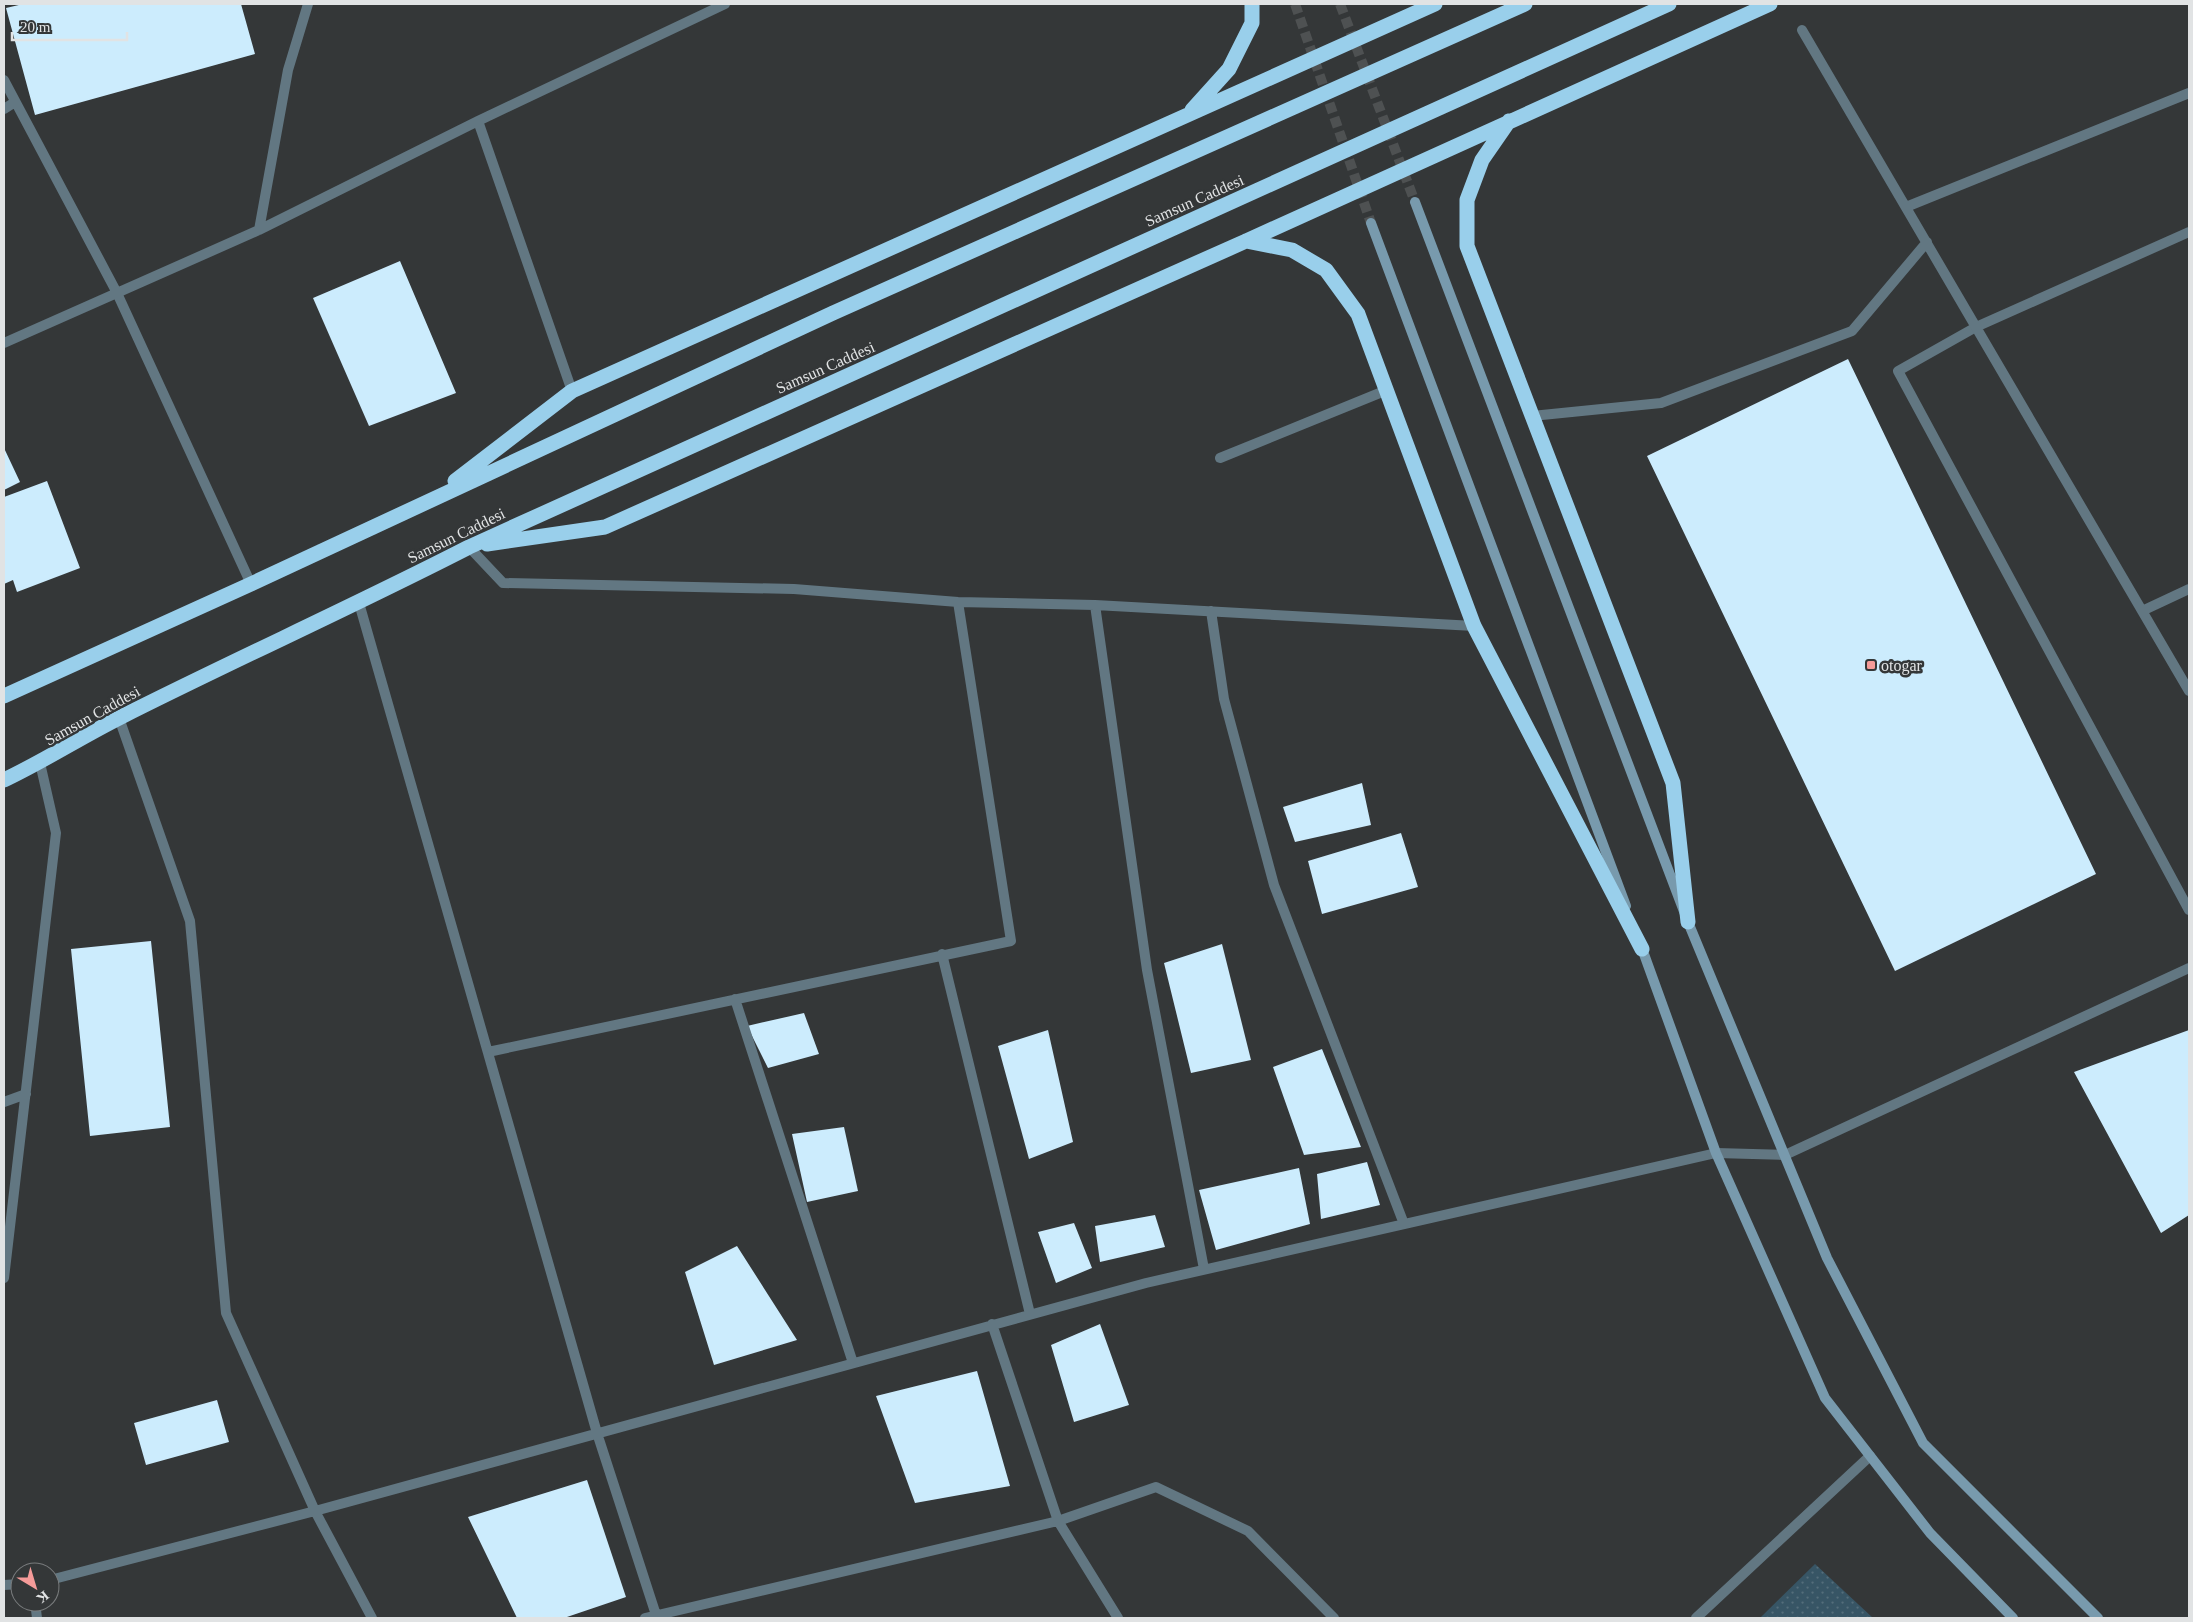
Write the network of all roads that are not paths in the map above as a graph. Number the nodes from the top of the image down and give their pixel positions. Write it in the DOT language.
graph roads {
  1 [pos="308,4"];
  2 [pos="724,4"];
  3 [pos="1252,4"];
  4 [pos="1435,4"];
  5 [pos="1525,4"];
  6 [pos="1669,4"];
  7 [pos="1770,4"];
  8 [pos="1802,30"];
  9 [pos="4,80"];
  10 [pos="2189,93"];
  11 [pos="16,102"];
  12 [pos="4,109"];
  13 [pos="1188,114"];
  14 [pos="1510,120"];
  15 [pos="478,121"];
  16 [pos="1415,202"];
  17 [pos="1906,207"];
  18 [pos="1371,223"];
  19 [pos="259,230"];
  20 [pos="2189,232"];
  21 [pos="1246,241"];
  22 [pos="1927,242"];
  23 [pos="117,293"];
  24 [pos="1976,327"];
  25 [pos="4,343"];
  26 [pos="1387,390"];
  27 [pos="572,391"];
  28 [pos="1532,416"];
  29 [pos="1220,458"];
  30 [pos="432,499"];
  31 [pos="469,547"];
  32 [pos="251,584"];
  33 [pos="2189,589"];
  34 [pos="958,602"];
  35 [pos="359,603"];
  36 [pos="1095,605"];
  37 [pos="2142,611"];
  38 [pos="1210,612"];
  39 [pos="1474,626"];
  40 [pos="2189,691"];
  41 [pos="4,696"];
  42 [pos="119,718"];
  43 [pos="40,763"];
  44 [pos="4,780"];
  45 [pos="2189,910"];
  46 [pos="1688,922"];
  47 [pos="1642,949"];
  48 [pos="942,954"];
  49 [pos="2189,968"];
  50 [pos="735,999"];
  51 [pos="488,1052"];
  52 [pos="26,1094"];
  53 [pos="4,1102"];
  54 [pos="1716,1153"];
  55 [pos="1785,1155"];
  56 [pos="1404,1224"];
  57 [pos="1204,1269"];
  58 [pos="4,1278"];
  59 [pos="1030,1314"];
  60 [pos="992,1324"];
  61 [pos="853,1363"];
  62 [pos="597,1433"];
  63 [pos="1870,1456"];
  64 [pos="314,1511"];
  65 [pos="1058,1521"];
  66 [pos="60,1577"];
  67 [pos="656,1616"];
  68 [pos="372,1618"];
  69 [pos="645,1618"];
  70 [pos="1118,1618"];
  71 [pos="1334,1618"];
  72 [pos="1696,1618"];
  73 [pos="2013,1618"];
  74 [pos="2098,1618"];
  1 -- 19 [label="street"];
  2 -- 15 [label="street"];
  3 -- 13 [label="highway"];
  4 -- 13 [label="highway"];
  5 -- 30 [label="highway"];
  6 -- 31 [label="highway, Samsun Caddesi"];
  7 -- 14 [label="highway"];
  8 -- 17 [label="street"];
  9 -- 11 [label="street"];
  10 -- 17 [label="street"];
  11 -- 12 [label="street"];
  11 -- 23 [label="street"];
  13 -- 27 [label="highway"];
  14 -- 21 [label="highway"];
  14 -- 28 [label="highway"];
  15 -- 19 [label="street"];
  15 -- 27 [label="street"];
  16 -- 46 [label="main road"];
  17 -- 22 [label="street"];
  18 -- 47 [label="main road"];
  19 -- 23 [label="street"];
  20 -- 24 [label="street"];
  21 -- 26 [label="highway"];
  21 -- 31 [label="highway"];
  22 -- 24 [label="street"];
  22 -- 28 [label="street"];
  23 -- 25 [label="street"];
  23 -- 32 [label="street"];
  24 -- 37 [label="street"];
  24 -- 45 [label="street"];
  26 -- 29 [label="street"];
  26 -- 39 [label="highway"];
  27 -- 30 [label="highway"];
  28 -- 46 [label="highway"];
  30 -- 32 [label="highway"];
  31 -- 34 [label="street"];
  31 -- 35 [label="highway, Samsun Caddesi"];
  32 -- 41 [label="highway"];
  33 -- 37 [label="street"];
  34 -- 36 [label="street"];
  34 -- 48 [label="street"];
  35 -- 42 [label="highway, Samsun Caddesi"];
  35 -- 51 [label="street"];
  36 -- 38 [label="street"];
  36 -- 57 [label="street"];
  37 -- 40 [label="street"];
  38 -- 39 [label="street"];
  38 -- 56 [label="street"];
  39 -- 47 [label="highway"];
  42 -- 43 [label="highway, Samsun Caddesi"];
  42 -- 64 [label="street"];
  43 -- 44 [label="highway, Samsun Caddesi"];
  43 -- 52 [label="street"];
  46 -- 55 [label="main road"];
  47 -- 54 [label="main road"];
  48 -- 50 [label="street"];
  48 -- 59 [label="street"];
  49 -- 55 [label="street"];
  50 -- 51 [label="street"];
  50 -- 61 [label="street"];
  51 -- 62 [label="street"];
  52 -- 53 [label="street"];
  52 -- 58 [label="street"];
  54 -- 55 [label="street"];
  54 -- 56 [label="street"];
  54 -- 63 [label="main road"];
  55 -- 74 [label="main road"];
  56 -- 57 [label="street"];
  57 -- 59 [label="street"];
  59 -- 60 [label="street"];
  60 -- 61 [label="street"];
  60 -- 65 [label="street"];
  61 -- 62 [label="street"];
  62 -- 64 [label="street"];
  62 -- 67 [label="street"];
  63 -- 72 [label="street"];
  63 -- 73 [label="main road"];
  64 -- 66 [label="street"];
  64 -- 68 [label="street"];
  65 -- 67 [label="street"];
  65 -- 70 [label="street"];
  65 -- 71 [label="street"];
  67 -- 69 [label="street"];
}
